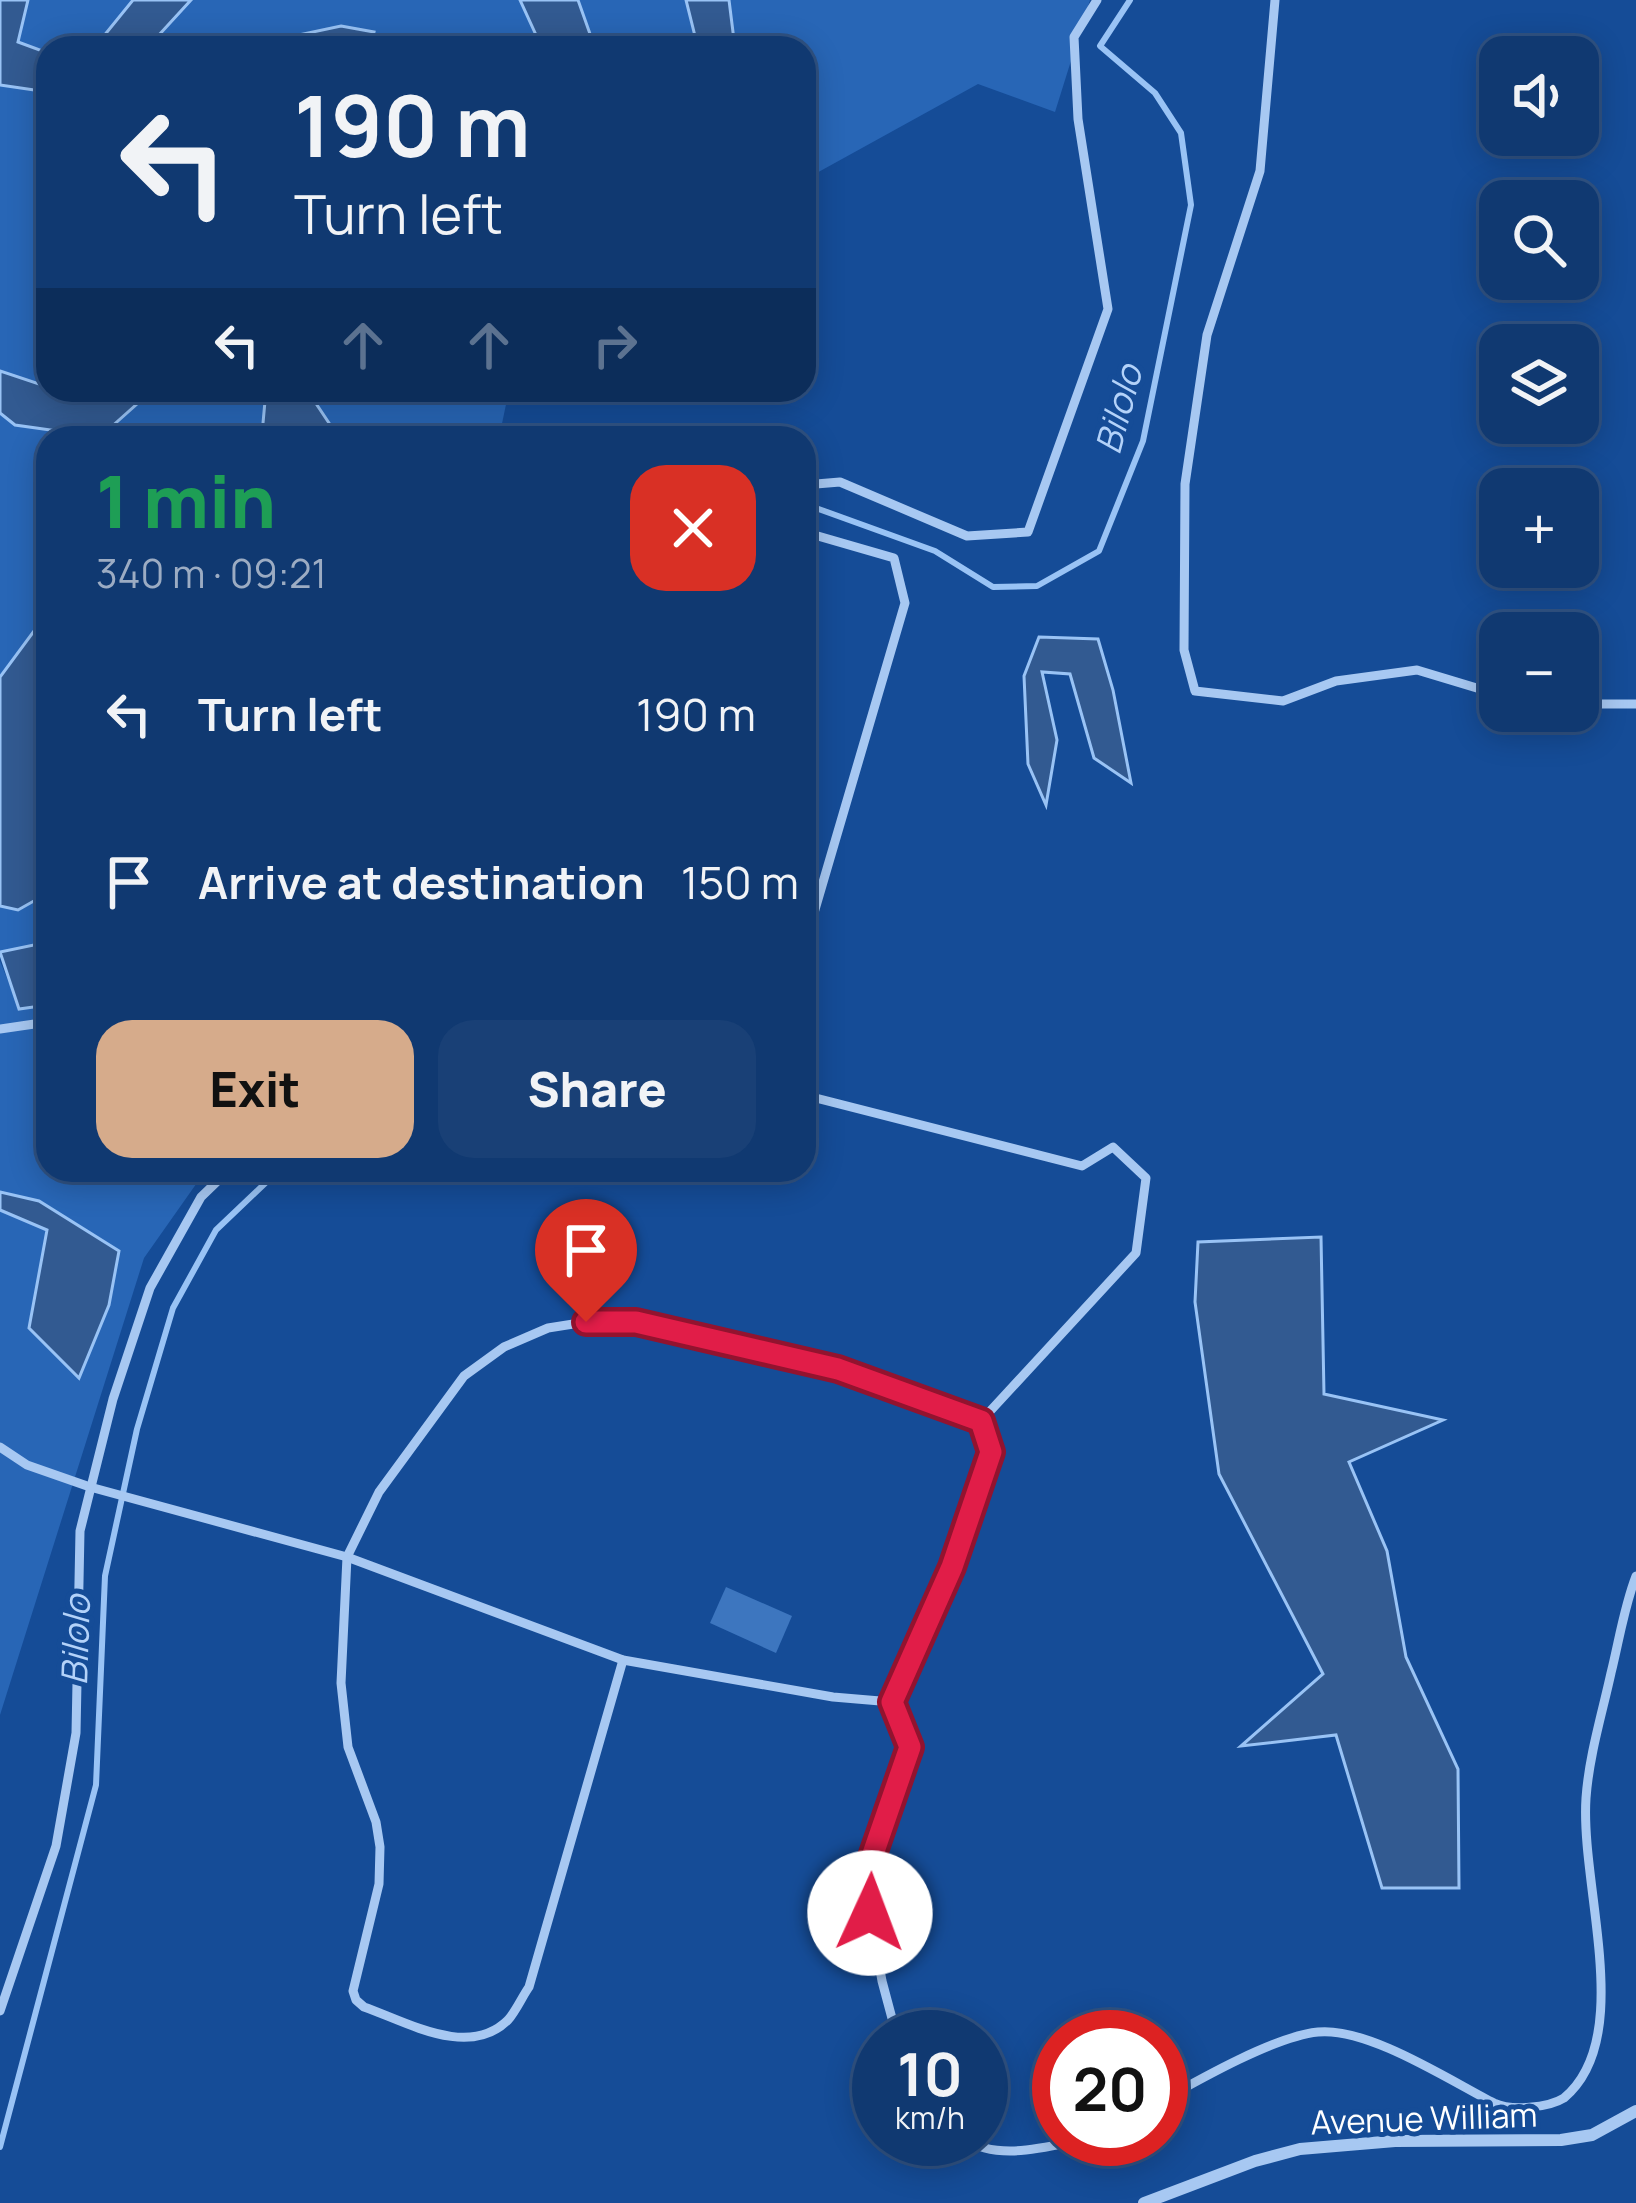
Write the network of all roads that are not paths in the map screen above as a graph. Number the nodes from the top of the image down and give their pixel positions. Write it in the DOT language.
graph roads {
  1 [pos="1097,0"];
  2 [pos="1275,0"];
  3 [pos="816,484"];
  4 [pos="816,535"];
  5 [pos="1479,689"];
  6 [pos="1599,704"];
  7 [pos="1636,704"];
  8 [pos="816,906"];
  9 [pos="36,1024"];
  10 [pos="0,1029"];
  11 [pos="816,1098"];
  12 [pos="217,1182"];
  13 [pos="981,1421"];
  14 [pos="0,1448"];
  15 [pos="90,1487"];
  16 [pos="347,1557"];
  17 [pos="1636,1576"];
  18 [pos="623,1660"];
  19 [pos="892,1702"];
  20 [pos="891,2010"];
  21 [pos="0,2011"];
  22 [pos="1188,2088"];
  23 [pos="1636,2111"];
  24 [pos="1144,2203"];
  1 -- 3 [label="lane"];
  2 -- 5 [label="lane"];
  4 -- 8 [label="lane"];
  6 -- 7 [label="lane"];
  9 -- 10 [label="lane"];
  11 -- 13 [label="lane"];
  12 -- 15 [label="lane"];
  13 -- 16 [label="lane"];
  13 -- 19 [label="lane"];
  14 -- 15 [label="lane"];
  15 -- 16 [label="lane"];
  15 -- 21 [label="lane"];
  16 -- 18 [label="lane"];
  16 -- 18 [label="lane"];
  17 -- 22 [label="lane"];
  18 -- 19 [label="lane"];
  19 -- 20 [label="lane"];
  23 -- 24 [label="street, Avenue William"];
}
